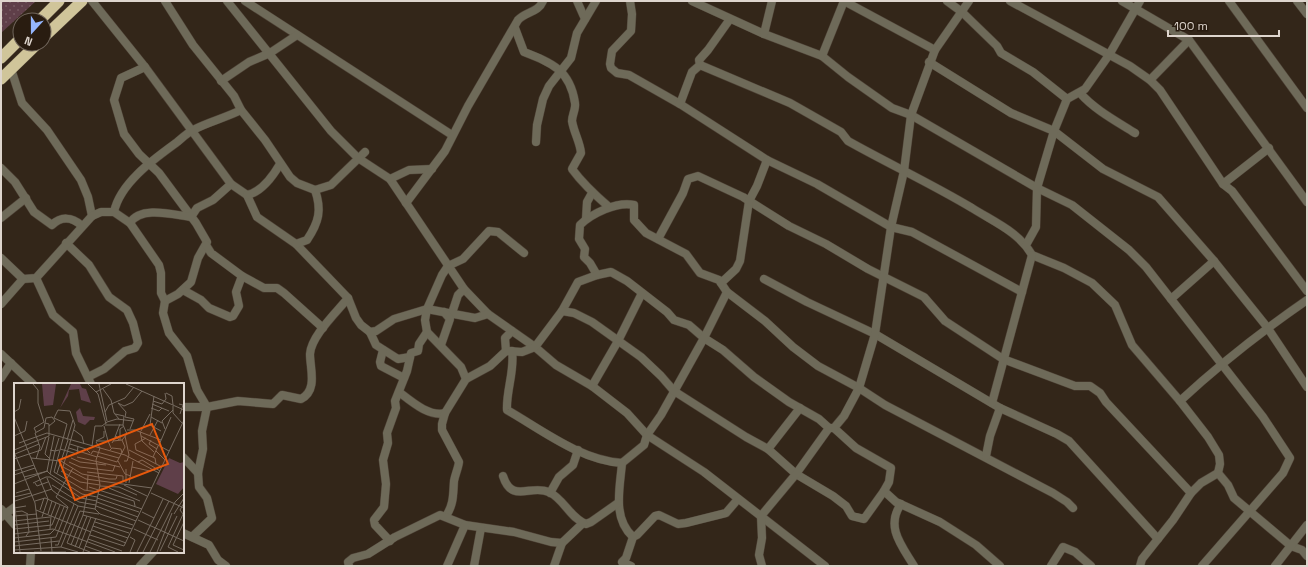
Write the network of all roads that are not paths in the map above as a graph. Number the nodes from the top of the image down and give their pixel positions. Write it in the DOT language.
graph roads {
  1 [pos="59,1"];
  2 [pos="82,1"];
  3 [pos="92,1"];
  4 [pos="165,1"];
  5 [pos="227,1"];
  6 [pos="244,1"];
  7 [pos="543,1"];
  8 [pos="577,1"];
  9 [pos="596,1"];
  10 [pos="630,1"];
  11 [pos="692,1"];
  12 [pos="772,1"];
  13 [pos="844,1"];
  14 [pos="947,1"];
  15 [pos="969,1"];
  16 [pos="1010,1"];
  17 [pos="1122,1"];
  18 [pos="1140,1"];
  19 [pos="1229,1"];
  20 [pos="1297,1"];
  21 [pos="1135,10"];
  22 [pos="48,12"];
  23 [pos="962,12"];
  24 [pos="1307,14"];
  25 [pos="585,19"];
  26 [pos="730,19"];
  27 [pos="514,28"];
  28 [pos="52,29"];
  29 [pos="764,34"];
  30 [pos="297,35"];
  31 [pos="1189,40"];
  32 [pos="12,47"];
  33 [pos="935,50"];
  34 [pos="29,52"];
  35 [pos="270,53"];
  36 [pos="1109,55"];
  37 [pos="822,56"];
  38 [pos="1,58"];
  39 [pos="930,62"];
  40 [pos="700,65"];
  41 [pos="145,67"];
  42 [pos="11,69"];
  43 [pos="561,70"];
  44 [pos="1,79"];
  45 [pos="1150,80"];
  46 [pos="221,81"];
  47 [pos="1080,93"];
  48 [pos="1067,99"];
  49 [pos="680,104"];
  50 [pos="1307,108"];
  51 [pos="241,110"];
  52 [pos="911,115"];
  53 [pos="192,131"];
  54 [pos="1054,131"];
  55 [pos="1135,133"];
  56 [pos="452,135"];
  57 [pos="536,142"];
  58 [pos="1269,148"];
  59 [pos="362,155"];
  60 [pos="766,160"];
  61 [pos="150,162"];
  62 [pos="280,164"];
  63 [pos="1,168"];
  64 [pos="432,169"];
  65 [pos="904,171"];
  66 [pos="390,179"];
  67 [pos="231,184"];
  68 [pos="1223,184"];
  69 [pos="1038,188"];
  70 [pos="315,190"];
  71 [pos="592,192"];
  72 [pos="247,195"];
  73 [pos="26,198"];
  74 [pos="749,201"];
  75 [pos="1307,202"];
  76 [pos="406,203"];
  77 [pos="609,207"];
  78 [pos="114,212"];
  79 [pos="92,216"];
  80 [pos="191,217"];
  81 [pos="1,218"];
  82 [pos="586,219"];
  83 [pos="130,223"];
  84 [pos="81,225"];
  85 [pos="891,227"];
  86 [pos="658,239"];
  87 [pos="66,243"];
  88 [pos="296,244"];
  89 [pos="206,245"];
  90 [pos="1026,245"];
  91 [pos="524,253"];
  92 [pos="1032,255"];
  93 [pos="1,258"];
  94 [pos="1214,261"];
  95 [pos="448,266"];
  96 [pos="596,275"];
  97 [pos="242,276"];
  98 [pos="885,276"];
  99 [pos="36,278"];
  100 [pos="23,279"];
  101 [pos="764,279"];
  102 [pos="721,283"];
  103 [pos="464,289"];
  104 [pos="183,290"];
  105 [pos="1307,291"];
  106 [pos="728,292"];
  107 [pos="1022,292"];
  108 [pos="642,293"];
  109 [pos="348,298"];
  110 [pos="1171,299"];
  111 [pos="1307,300"];
  112 [pos="165,301"];
  113 [pos="1,304"];
  114 [pos="427,309"];
  115 [pos="562,311"];
  116 [pos="448,312"];
  117 [pos="488,314"];
  118 [pos="1267,327"];
  119 [pos="323,328"];
  120 [pos="512,330"];
  121 [pos="370,332"];
  122 [pos="427,332"];
  123 [pos="875,334"];
  124 [pos="704,338"];
  125 [pos="618,341"];
  126 [pos="441,345"];
  127 [pos="535,347"];
  128 [pos="383,350"];
  129 [pos="509,351"];
  130 [pos="1,354"];
  131 [pos="410,357"];
  132 [pos="1003,359"];
  133 [pos="1222,362"];
  134 [pos="11,363"];
  135 [pos="1,378"];
  136 [pos="404,378"];
  137 [pos="466,379"];
  138 [pos="90,380"];
  139 [pos="32,383"];
  140 [pos="592,386"];
  141 [pos="1307,387"];
  142 [pos="859,388"];
  143 [pos="674,391"];
  144 [pos="399,392"];
  145 [pos="1180,400"];
  146 [pos="992,403"];
  147 [pos="207,406"];
  148 [pos="184,408"];
  149 [pos="800,408"];
  150 [pos="1000,408"];
  151 [pos="445,413"];
  152 [pos="832,428"];
  153 [pos="647,435"];
  154 [pos="768,449"];
  155 [pos="578,450"];
  156 [pos="986,456"];
  157 [pos="184,458"];
  158 [pos="622,463"];
  159 [pos="198,473"];
  160 [pos="1218,473"];
  161 [pos="796,474"];
  162 [pos="502,476"];
  163 [pos="884,491"];
  164 [pos="550,493"];
  165 [pos="1191,493"];
  166 [pos="738,499"];
  167 [pos="618,503"];
  168 [pos="901,504"];
  169 [pos="14,508"];
  170 [pos="1073,508"];
  171 [pos="1250,511"];
  172 [pos="3,513"];
  173 [pos="446,516"];
  174 [pos="761,516"];
  175 [pos="584,523"];
  176 [pos="14,524"];
  177 [pos="1307,525"];
  178 [pos="465,526"];
  179 [pos="481,528"];
  180 [pos="184,533"];
  181 [pos="192,537"];
  182 [pos="633,537"];
  183 [pos="390,540"];
  184 [pos="1158,540"];
  185 [pos="562,543"];
  186 [pos="1291,546"];
  187 [pos="31,553"];
  188 [pos="153,553"];
  189 [pos="1307,556"];
  190 [pos="217,563"];
  191 [pos="621,564"];
  192 [pos="30,566"];
  193 [pos="142,566"];
  194 [pos="226,566"];
  195 [pos="349,566"];
  196 [pos="447,566"];
  197 [pos="474,566"];
  198 [pos="554,566"];
  199 [pos="631,566"];
  200 [pos="762,566"];
  201 [pos="825,566"];
  202 [pos="914,566"];
  203 [pos="1000,566"];
  204 [pos="1050,566"];
  205 [pos="1091,566"];
  206 [pos="1140,566"];
  207 [pos="1202,566"];
  208 [pos="1275,566"];
  1 -- 22 [label="highway"];
  2 -- 28 [label="highway"];
  3 -- 41 [label="street"];
  4 -- 46 [label="street"];
  5 -- 35 [label="street"];
  6 -- 30 [label="street"];
  7 -- 27 [label="street"];
  8 -- 25 [label="street"];
  9 -- 25 [label="street"];
  10 -- 49 [label="street"];
  11 -- 26 [label="street"];
  12 -- 29 [label="street"];
  13 -- 33 [label="street"];
  13 -- 37 [label="street"];
  14 -- 23 [label="street"];
  15 -- 23 [label="street"];
  16 -- 36 [label="street"];
  17 -- 21 [label="street"];
  18 -- 21 [label="street"];
  19 -- 50 [label="street"];
  20 -- 24 [label="street"];
  21 -- 31 [label="street"];
  21 -- 36 [label="street"];
  23 -- 33 [label="street"];
  23 -- 48 [label="street"];
  25 -- 43 [label="street"];
  26 -- 29 [label="street"];
  26 -- 40 [label="street"];
  27 -- 43 [label="street"];
  27 -- 56 [label="street"];
  29 -- 37 [label="street"];
  30 -- 35 [label="street"];
  30 -- 56 [label="street"];
  31 -- 45 [label="street"];
  31 -- 58 [label="street"];
  32 -- 38 [label="highway"];
  33 -- 39 [label="street"];
  34 -- 42 [label="highway"];
  35 -- 46 [label="street"];
  35 -- 59 [label="street"];
  36 -- 45 [label="street"];
  36 -- 47 [label="street"];
  37 -- 52 [label="street"];
  39 -- 52 [label="street"];
  39 -- 54 [label="street"];
  40 -- 49 [label="street"];
  40 -- 65 [label="street"];
  41 -- 53 [label="street"];
  41 -- 61 [label="street"];
  42 -- 44 [label="highway"];
  42 -- 79 [label="street"];
  43 -- 57 [label="street"];
  43 -- 71 [label="street"];
  45 -- 68 [label="street"];
  46 -- 51 [label="street"];
  47 -- 48 [label="street"];
  47 -- 55 [label="street"];
  48 -- 54 [label="street"];
  49 -- 60 [label="street"];
  51 -- 53 [label="street"];
  51 -- 62 [label="street"];
  52 -- 65 [label="street"];
  52 -- 69 [label="street"];
  53 -- 61 [label="street"];
  53 -- 67 [label="street"];
  54 -- 69 [label="street"];
  54 -- 94 [label="street"];
  56 -- 64 [label="street"];
  58 -- 68 [label="street"];
  58 -- 75 [label="street"];
  59 -- 66 [label="street"];
  59 -- 70 [label="street"];
  60 -- 74 [label="street"];
  60 -- 85 [label="street"];
  61 -- 78 [label="street"];
  61 -- 80 [label="street"];
  62 -- 70 [label="street"];
  62 -- 72 [label="street"];
  63 -- 73 [label="street"];
  64 -- 66 [label="street"];
  64 -- 76 [label="street"];
  65 -- 85 [label="street"];
  65 -- 90 [label="street"];
  66 -- 76 [label="street"];
  67 -- 72 [label="street"];
  67 -- 80 [label="street"];
  68 -- 105 [label="street"];
  69 -- 90 [label="street"];
  69 -- 110 [label="street"];
  70 -- 88 [label="street"];
  71 -- 77 [label="street"];
  71 -- 82 [label="street"];
  72 -- 88 [label="street"];
  73 -- 81 [label="street"];
  73 -- 84 [label="street"];
  74 -- 86 [label="street"];
  74 -- 98 [label="street"];
  74 -- 102 [label="street"];
  76 -- 95 [label="street"];
  77 -- 82 [label="street"];
  77 -- 86 [label="street"];
  78 -- 79 [label="street"];
  78 -- 83 [label="street"];
  79 -- 84 [label="street"];
  80 -- 83 [label="street"];
  80 -- 89 [label="street"];
  82 -- 96 [label="street"];
  83 -- 112 [label="street"];
  84 -- 87 [label="street"];
  85 -- 98 [label="street"];
  85 -- 107 [label="street"];
  86 -- 102 [label="street"];
  87 -- 99 [label="street"];
  87 -- 138 [label="street"];
  88 -- 109 [label="street"];
  89 -- 97 [label="street"];
  89 -- 104 [label="street"];
  90 -- 92 [label="street"];
  91 -- 95 [label="street"];
  92 -- 107 [label="street"];
  92 -- 145 [label="street"];
  93 -- 100 [label="street"];
  94 -- 110 [label="street"];
  94 -- 118 [label="street"];
  95 -- 103 [label="street"];
  95 -- 114 [label="street"];
  96 -- 108 [label="street"];
  96 -- 115 [label="street"];
  97 -- 104 [label="street"];
  97 -- 119 [label="street"];
  98 -- 123 [label="street"];
  98 -- 132 [label="street"];
  99 -- 100 [label="street"];
  99 -- 138 [label="street"];
  100 -- 113 [label="street"];
  101 -- 123 [label="street"];
  102 -- 106 [label="street"];
  103 -- 116 [label="street"];
  103 -- 117 [label="street"];
  104 -- 112 [label="street"];
  106 -- 124 [label="street"];
  106 -- 142 [label="street"];
  107 -- 132 [label="street"];
  108 -- 124 [label="street"];
  108 -- 125 [label="street"];
  109 -- 119 [label="street"];
  109 -- 121 [label="street"];
  110 -- 133 [label="street"];
  111 -- 118 [label="street"];
  112 -- 147 [label="street"];
  114 -- 116 [label="street"];
  114 -- 121 [label="street"];
  114 -- 122 [label="street"];
  115 -- 125 [label="street"];
  115 -- 127 [label="street"];
  116 -- 117 [label="street"];
  116 -- 126 [label="street"];
  117 -- 120 [label="street"];
  118 -- 133 [label="street"];
  118 -- 141 [label="street"];
  119 -- 147 [label="street"];
  120 -- 127 [label="street"];
  120 -- 129 [label="street"];
  121 -- 128 [label="street"];
  122 -- 126 [label="street"];
  122 -- 131 [label="street"];
  123 -- 142 [label="street"];
  123 -- 146 [label="street"];
  124 -- 143 [label="street"];
  124 -- 149 [label="street"];
  125 -- 140 [label="street"];
  125 -- 143 [label="street"];
  126 -- 137 [label="street"];
  127 -- 129 [label="street"];
  127 -- 140 [label="street"];
  128 -- 131 [label="street"];
  128 -- 136 [label="street"];
  129 -- 137 [label="street"];
  129 -- 155 [label="street"];
  130 -- 134 [label="street"];
  131 -- 136 [label="street"];
  132 -- 146 [label="street"];
  132 -- 165 [label="street"];
  133 -- 145 [label="street"];
  133 -- 171 [label="street"];
  134 -- 135 [label="street"];
  134 -- 139 [label="street"];
  136 -- 144 [label="street"];
  137 -- 151 [label="street"];
  140 -- 153 [label="street"];
  142 -- 152 [label="street"];
  142 -- 156 [label="street"];
  143 -- 153 [label="street"];
  143 -- 154 [label="street"];
  144 -- 151 [label="street"];
  144 -- 183 [label="street"];
  145 -- 160 [label="street"];
  146 -- 150 [label="street"];
  147 -- 148 [label="street"];
  147 -- 159 [label="street"];
  149 -- 152 [label="street"];
  149 -- 154 [label="street"];
  150 -- 156 [label="street"];
  150 -- 184 [label="street"];
  151 -- 173 [label="street"];
  152 -- 161 [label="street"];
  152 -- 163 [label="street"];
  153 -- 158 [label="street"];
  153 -- 166 [label="street"];
  154 -- 161 [label="street"];
  155 -- 158 [label="street"];
  155 -- 164 [label="street"];
  156 -- 170 [label="street"];
  157 -- 159 [label="street"];
  158 -- 167 [label="street"];
  159 -- 181 [label="street"];
  160 -- 165 [label="street"];
  160 -- 171 [label="street"];
  161 -- 163 [label="street"];
  161 -- 174 [label="street"];
  162 -- 164 [label="street"];
  163 -- 168 [label="street"];
  164 -- 175 [label="street"];
  165 -- 184 [label="street"];
  166 -- 174 [label="street"];
  166 -- 182 [label="street"];
  167 -- 175 [label="street"];
  167 -- 182 [label="street"];
  168 -- 202 [label="street"];
  168 -- 203 [label="street"];
  169 -- 172 [label="street"];
  171 -- 186 [label="street"];
  171 -- 207 [label="street"];
  172 -- 176 [label="street"];
  173 -- 178 [label="street"];
  173 -- 183 [label="street"];
  174 -- 200 [label="street"];
  174 -- 201 [label="street"];
  175 -- 185 [label="street"];
  177 -- 186 [label="street"];
  178 -- 179 [label="street"];
  178 -- 196 [label="street"];
  179 -- 185 [label="street"];
  179 -- 197 [label="street"];
  180 -- 181 [label="street"];
  181 -- 190 [label="street"];
  182 -- 191 [label="street"];
  183 -- 195 [label="street"];
  184 -- 206 [label="street"];
  185 -- 198 [label="street"];
  186 -- 189 [label="street"];
  186 -- 208 [label="street"];
  187 -- 192 [label="street"];
  188 -- 193 [label="street"];
  190 -- 194 [label="street"];
  191 -- 199 [label="street"];
  204 -- 205 [label="street"];
}
